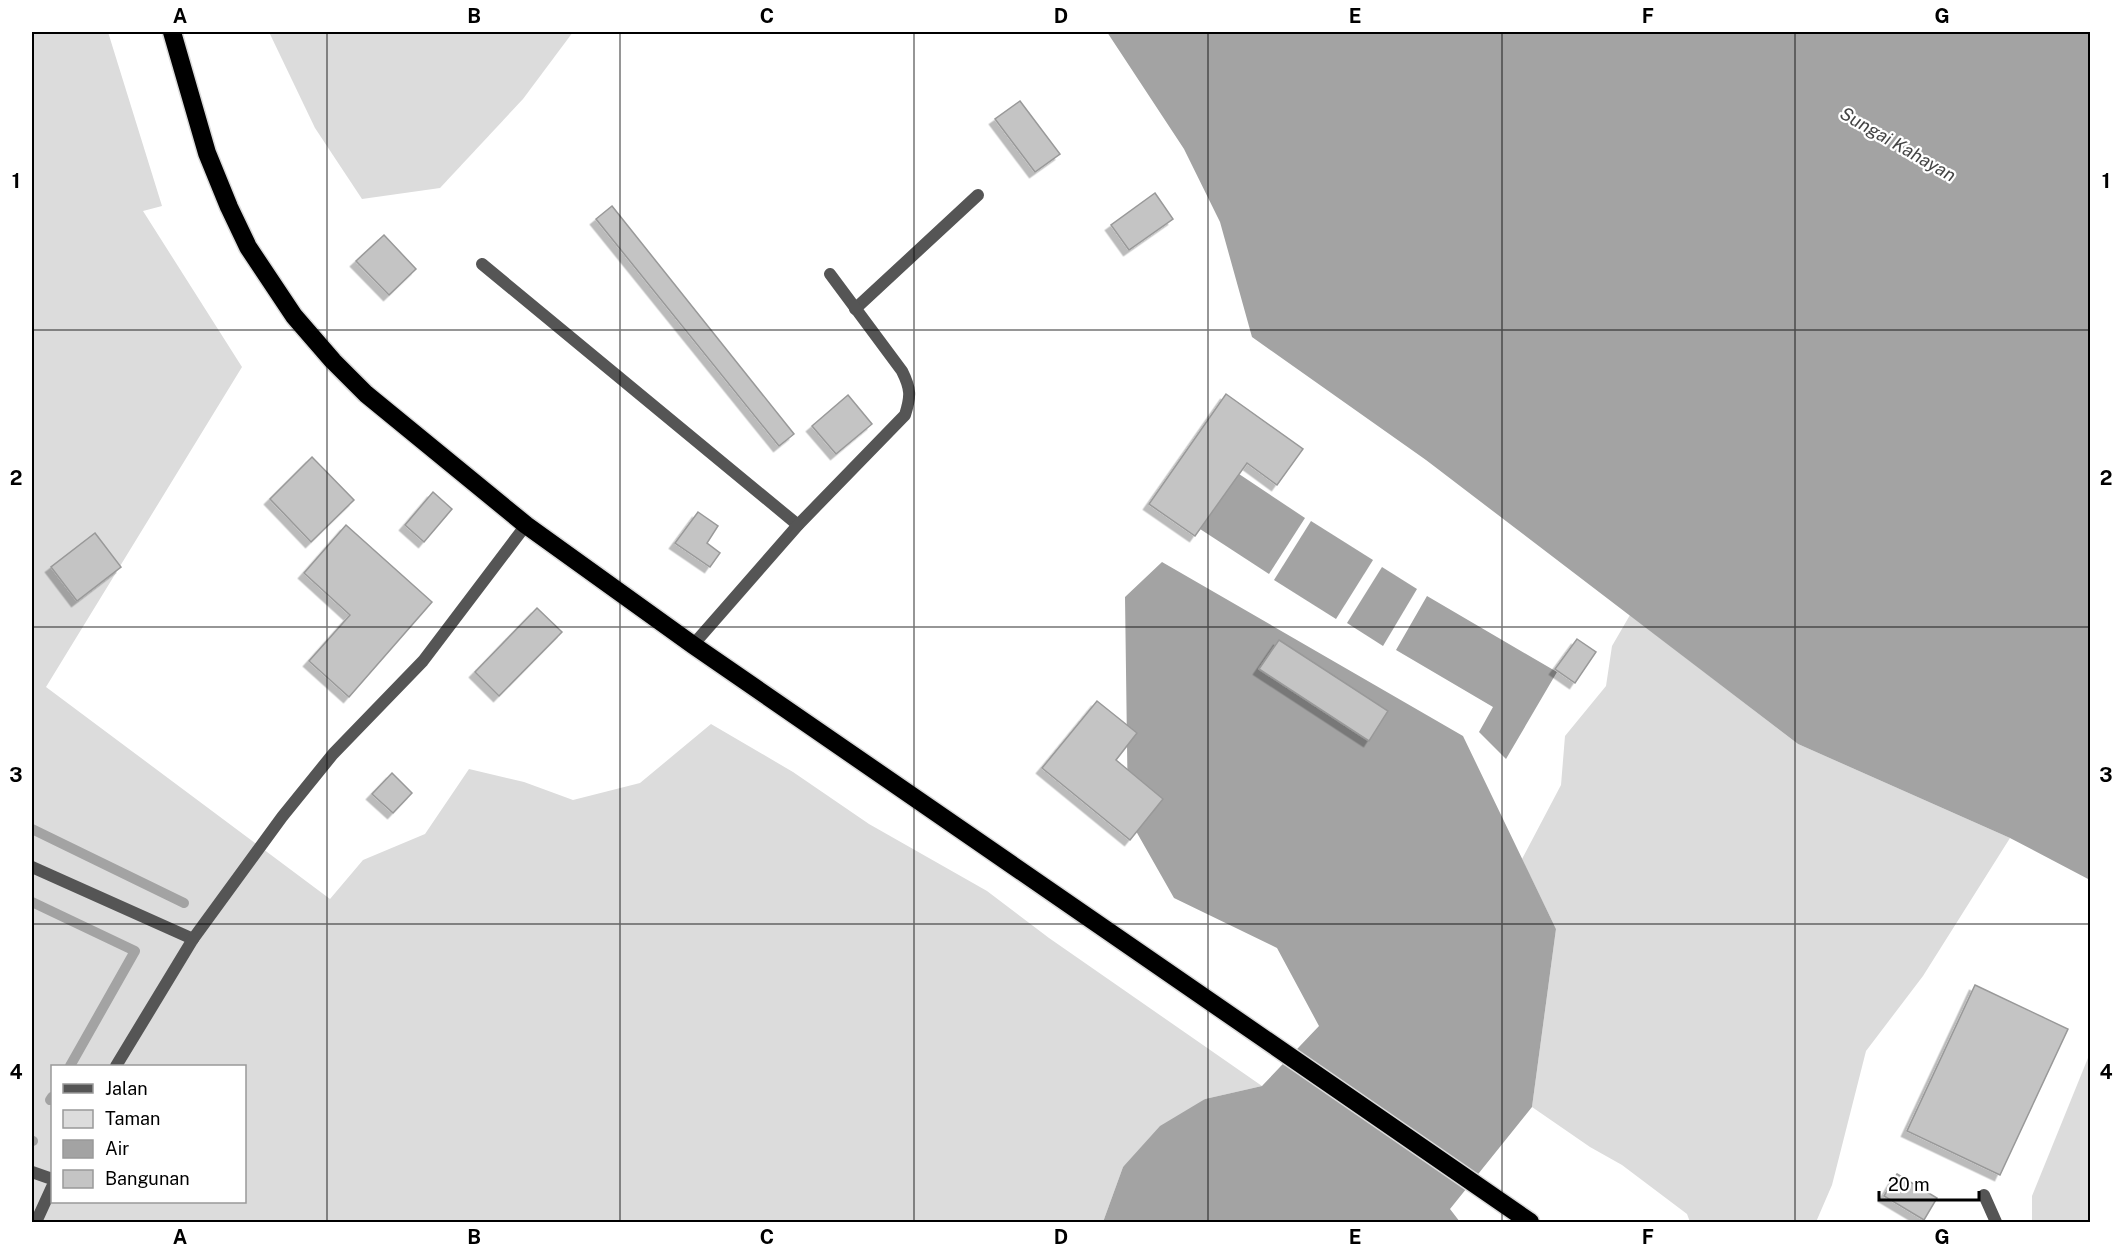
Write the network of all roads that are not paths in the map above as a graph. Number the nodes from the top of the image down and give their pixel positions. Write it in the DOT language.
graph roads {
  1 [pos="172,32"];
  2 [pos="978,195"];
  3 [pos="482,264"];
  4 [pos="830,274"];
  5 [pos="855,309"];
  6 [pos="526,525"];
  7 [pos="798,525"];
  8 [pos="693,645"];
  9 [pos="32,867"];
  10 [pos="193,939"];
  11 [pos="117,1065"];
  12 [pos="32,1172"];
  13 [pos="51,1179"];
  14 [pos="51,1189"];
  15 [pos="1984,1195"];
  16 [pos="36,1222"];
  17 [pos="1530,1222"];
  18 [pos="1996,1222"];
  1 -- 6 [label="highway"];
  2 -- 5 [label="street"];
  3 -- 7 [label="street"];
  4 -- 5 [label="street"];
  5 -- 7 [label="street"];
  6 -- 8 [label="highway"];
  6 -- 10 [label="street"];
  7 -- 8 [label="street"];
  8 -- 17 [label="highway"];
  9 -- 10 [label="street"];
  10 -- 11 [label="street"];
  12 -- 13 [label="street"];
  14 -- 16 [label="street"];
  15 -- 18 [label="street"];
}
